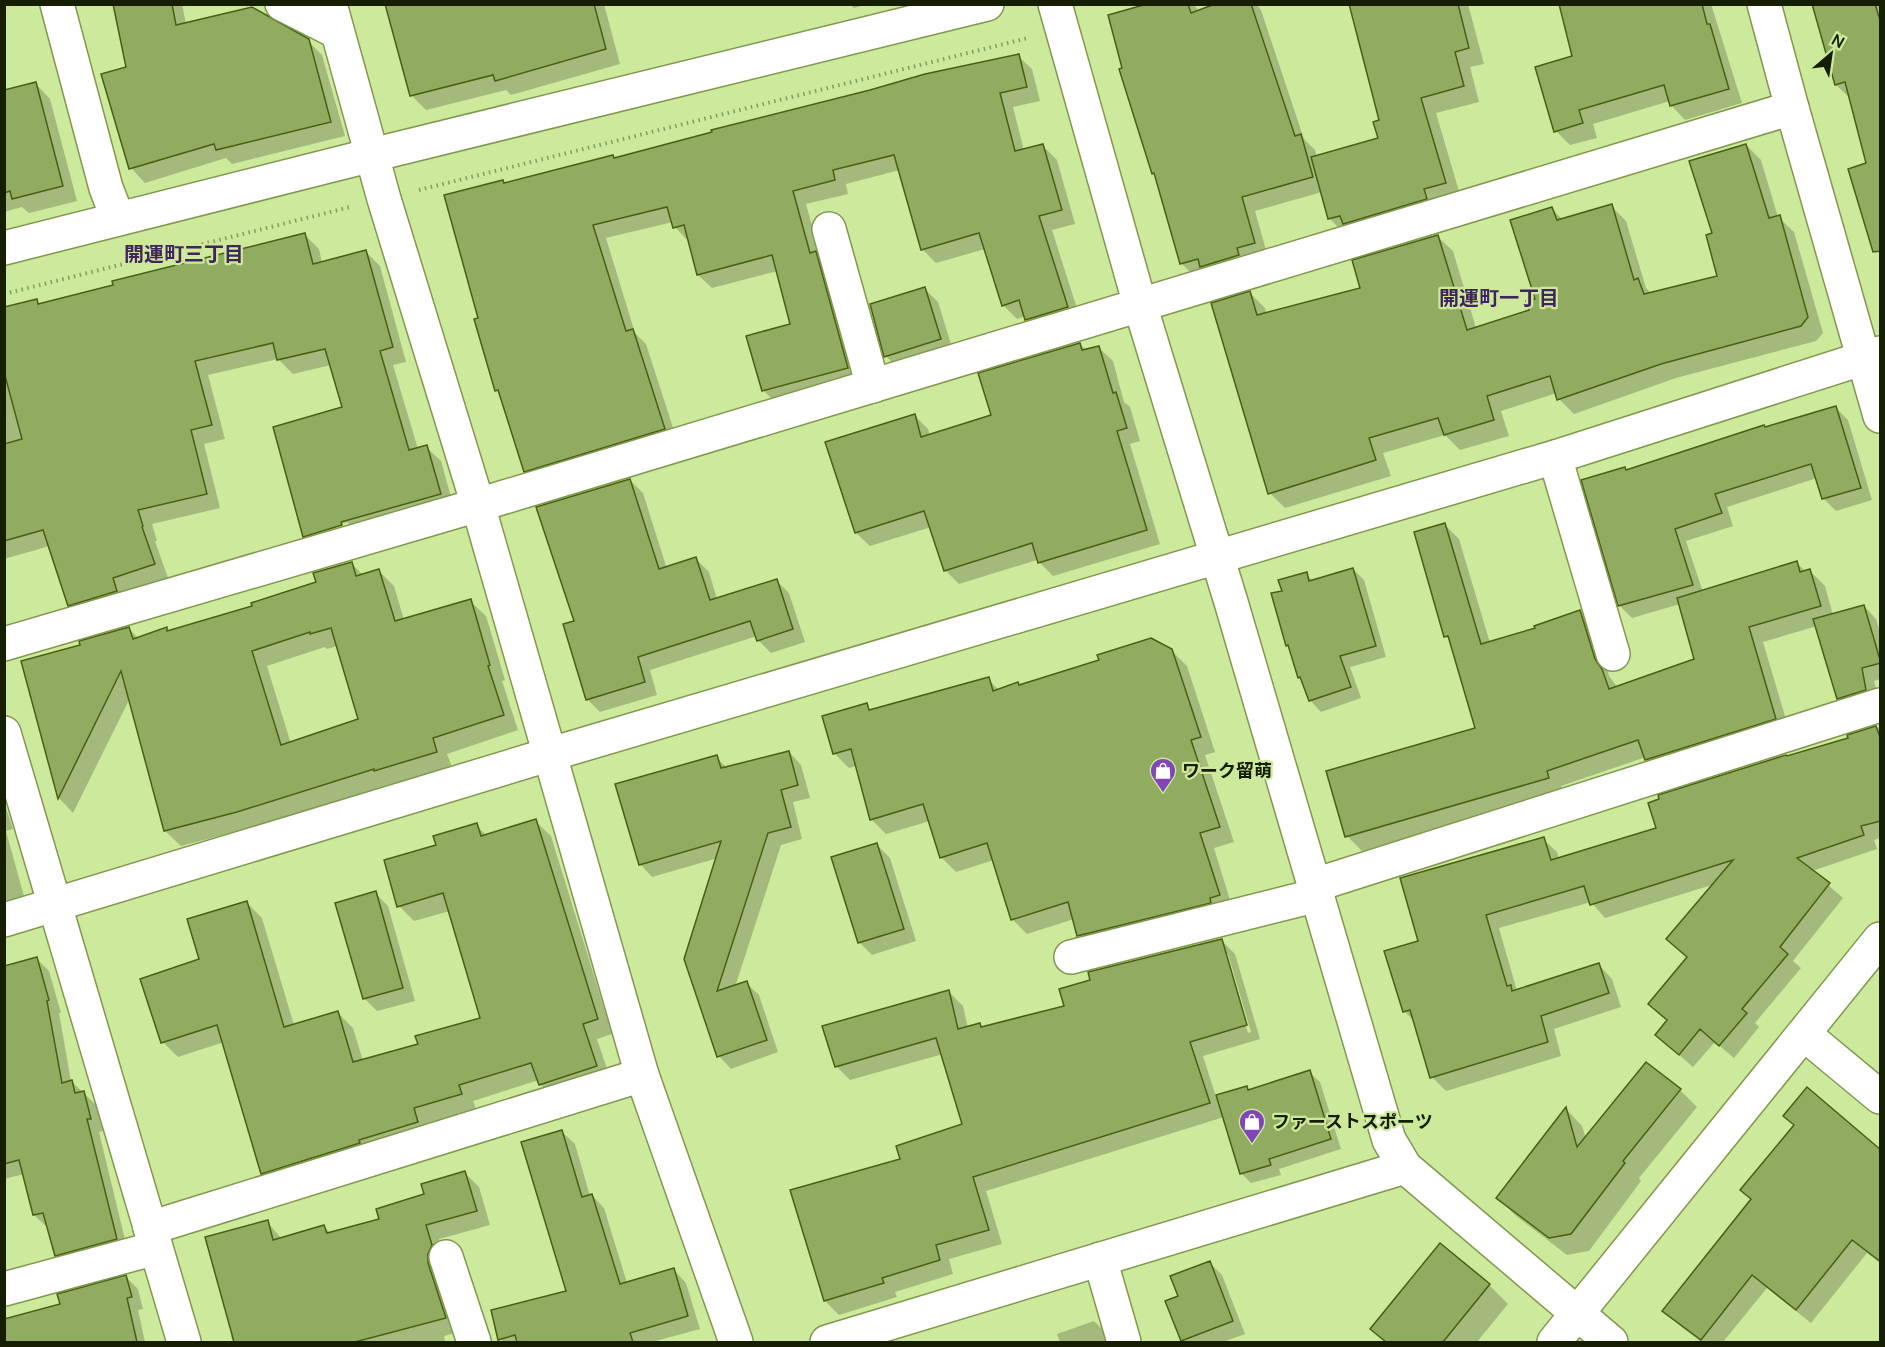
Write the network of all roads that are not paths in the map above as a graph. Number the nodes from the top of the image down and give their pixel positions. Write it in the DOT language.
graph roads {
  1 [pos="57,4"];
  2 [pos="282,4"];
  3 [pos="987,4"];
  4 [pos="1764,4"];
  5 [pos="1058,17"];
  6 [pos="334,18"];
  7 [pos="1792,108"];
  8 [pos="372,155"];
  9 [pos="118,219"];
  10 [pos="829,229"];
  11 [pos="4,248"];
  12 [pos="1140,305"];
  13 [pos="1871,355"];
  14 [pos="873,386"];
  15 [pos="1881,416"];
  16 [pos="1555,457"];
  17 [pos="478,506"];
  18 [pos="1216,557"];
  19 [pos="4,644"];
  20 [pos="1613,654"];
  21 [pos="1881,705"];
  22 [pos="4,733"];
  23 [pos="550,754"];
  24 [pos="1316,890"];
  25 [pos="55,905"];
  26 [pos="4,920"];
  27 [pos="1881,939"];
  28 [pos="1071,957"];
  29 [pos="1804,1034"];
  30 [pos="642,1075"];
  31 [pos="1881,1097"];
  32 [pos="1406,1167"];
  33 [pos="153,1238"];
  34 [pos="446,1257"];
  35 [pos="1100,1259"];
  36 [pos="4,1289"];
  37 [pos="1576,1314"];
  38 [pos="184,1342"];
  39 [pos="474,1342"];
  40 [pos="736,1342"];
  41 [pos="827,1342"];
  42 [pos="1124,1342"];
  43 [pos="1554,1342"];
  44 [pos="1611,1342"];
  1 -- 9 [label="street"];
  2 -- 6 [label="street"];
  3 -- 8 [label="street"];
  4 -- 7 [label="street"];
  5 -- 12 [label="street"];
  6 -- 8 [label="street"];
  7 -- 12 [label="street"];
  7 -- 13 [label="street"];
  8 -- 9 [label="street"];
  8 -- 17 [label="street"];
  9 -- 11 [label="street"];
  10 -- 14 [label="street"];
  12 -- 14 [label="street"];
  12 -- 18 [label="street"];
  13 -- 15 [label="street"];
  13 -- 16 [label="street"];
  14 -- 17 [label="street"];
  16 -- 18 [label="street"];
  16 -- 20 [label="street"];
  17 -- 19 [label="street"];
  17 -- 23 [label="street"];
  18 -- 23 [label="street"];
  18 -- 24 [label="street"];
  21 -- 24 [label="street"];
  22 -- 25 [label="street"];
  23 -- 25 [label="street"];
  23 -- 30 [label="street"];
  24 -- 28 [label="street"];
  24 -- 32 [label="street"];
  25 -- 26 [label="street"];
  25 -- 33 [label="street"];
  27 -- 29 [label="street"];
  29 -- 31 [label="street"];
  29 -- 37 [label="street"];
  30 -- 33 [label="street"];
  30 -- 40 [label="street"];
  32 -- 35 [label="street"];
  32 -- 37 [label="street"];
  33 -- 36 [label="street"];
  33 -- 38 [label="street"];
  34 -- 39 [label="street"];
  35 -- 41 [label="street"];
  35 -- 42 [label="street"];
  37 -- 43 [label="street"];
  37 -- 44 [label="street"];
}
